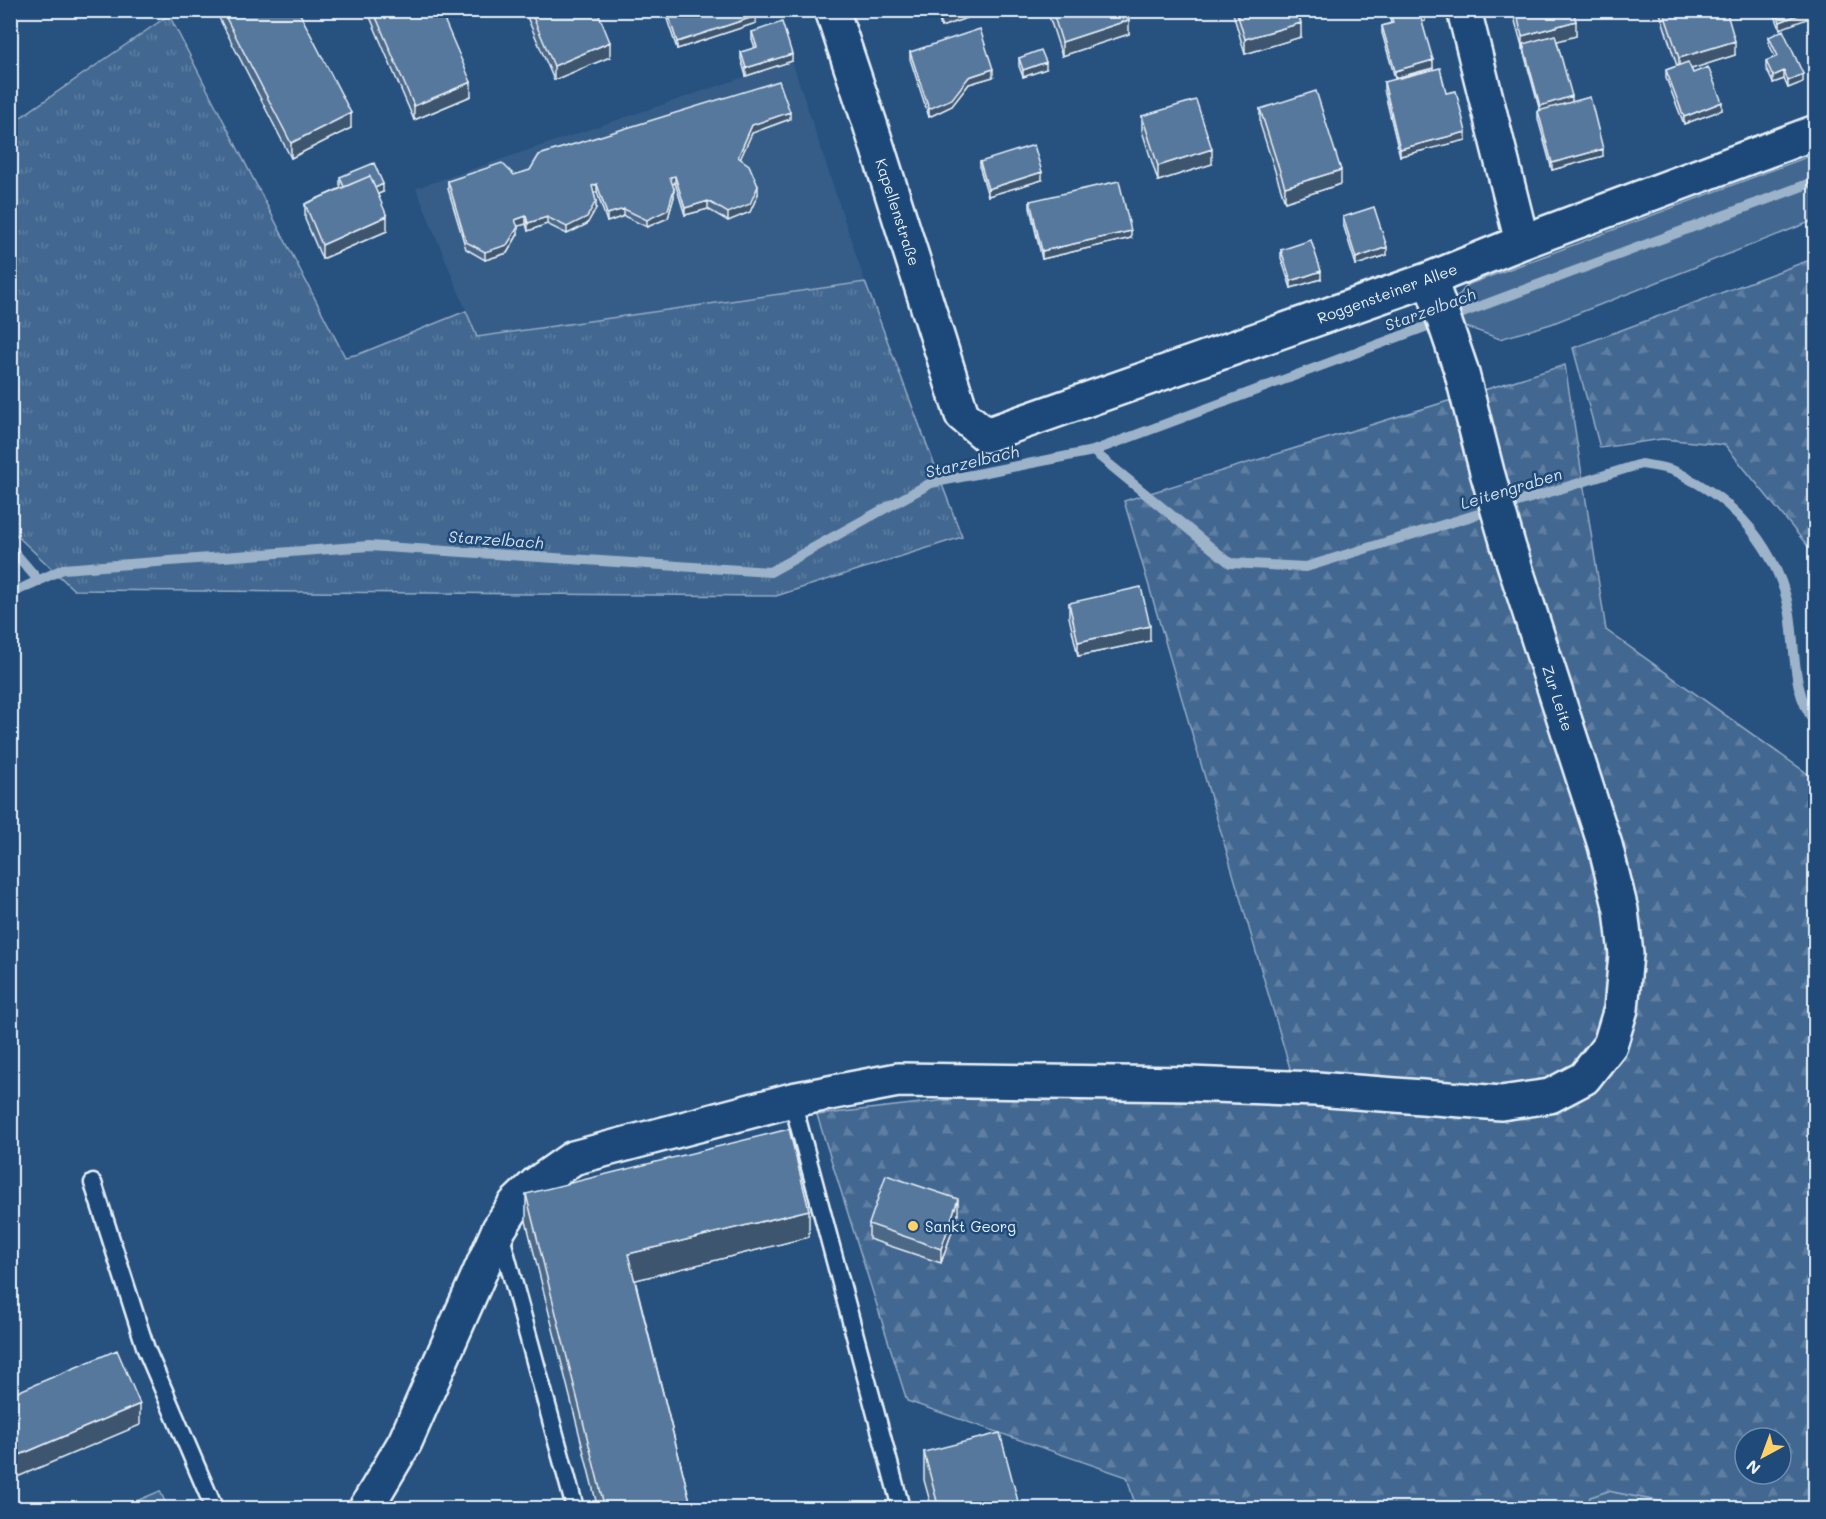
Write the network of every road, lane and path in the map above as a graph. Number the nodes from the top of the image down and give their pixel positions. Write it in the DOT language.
graph roads {
  1 [pos="832,10"];
  2 [pos="1464,10"];
  3 [pos="1815,132"];
  4 [pos="1522,242"];
  5 [pos="1434,288"];
  6 [pos="962,415"];
  7 [pos="792,1100"];
  8 [pos="93,1183"];
  9 [pos="499,1229"];
  10 [pos="214,1509"];
  11 [pos="366,1509"];
  12 [pos="575,1509"];
  13 [pos="901,1509"];
  1 -- 6 [label="street, Kapellenstraße"];
  2 -- 4 [label="street"];
  3 -- 4 [label="street, Roggensteiner Allee"];
  4 -- 5 [label="street, Roggensteiner Allee"];
  5 -- 6 [label="street, Roggensteiner Allee"];
  5 -- 7 [label="street, Zur Leite"];
  7 -- 9 [label="street, Zur Leite"];
  7 -- 13 [label="lane"];
  8 -- 10 [label="lane"];
  9 -- 11 [label="street, Zur Leite"];
  9 -- 12 [label="lane"];
}
